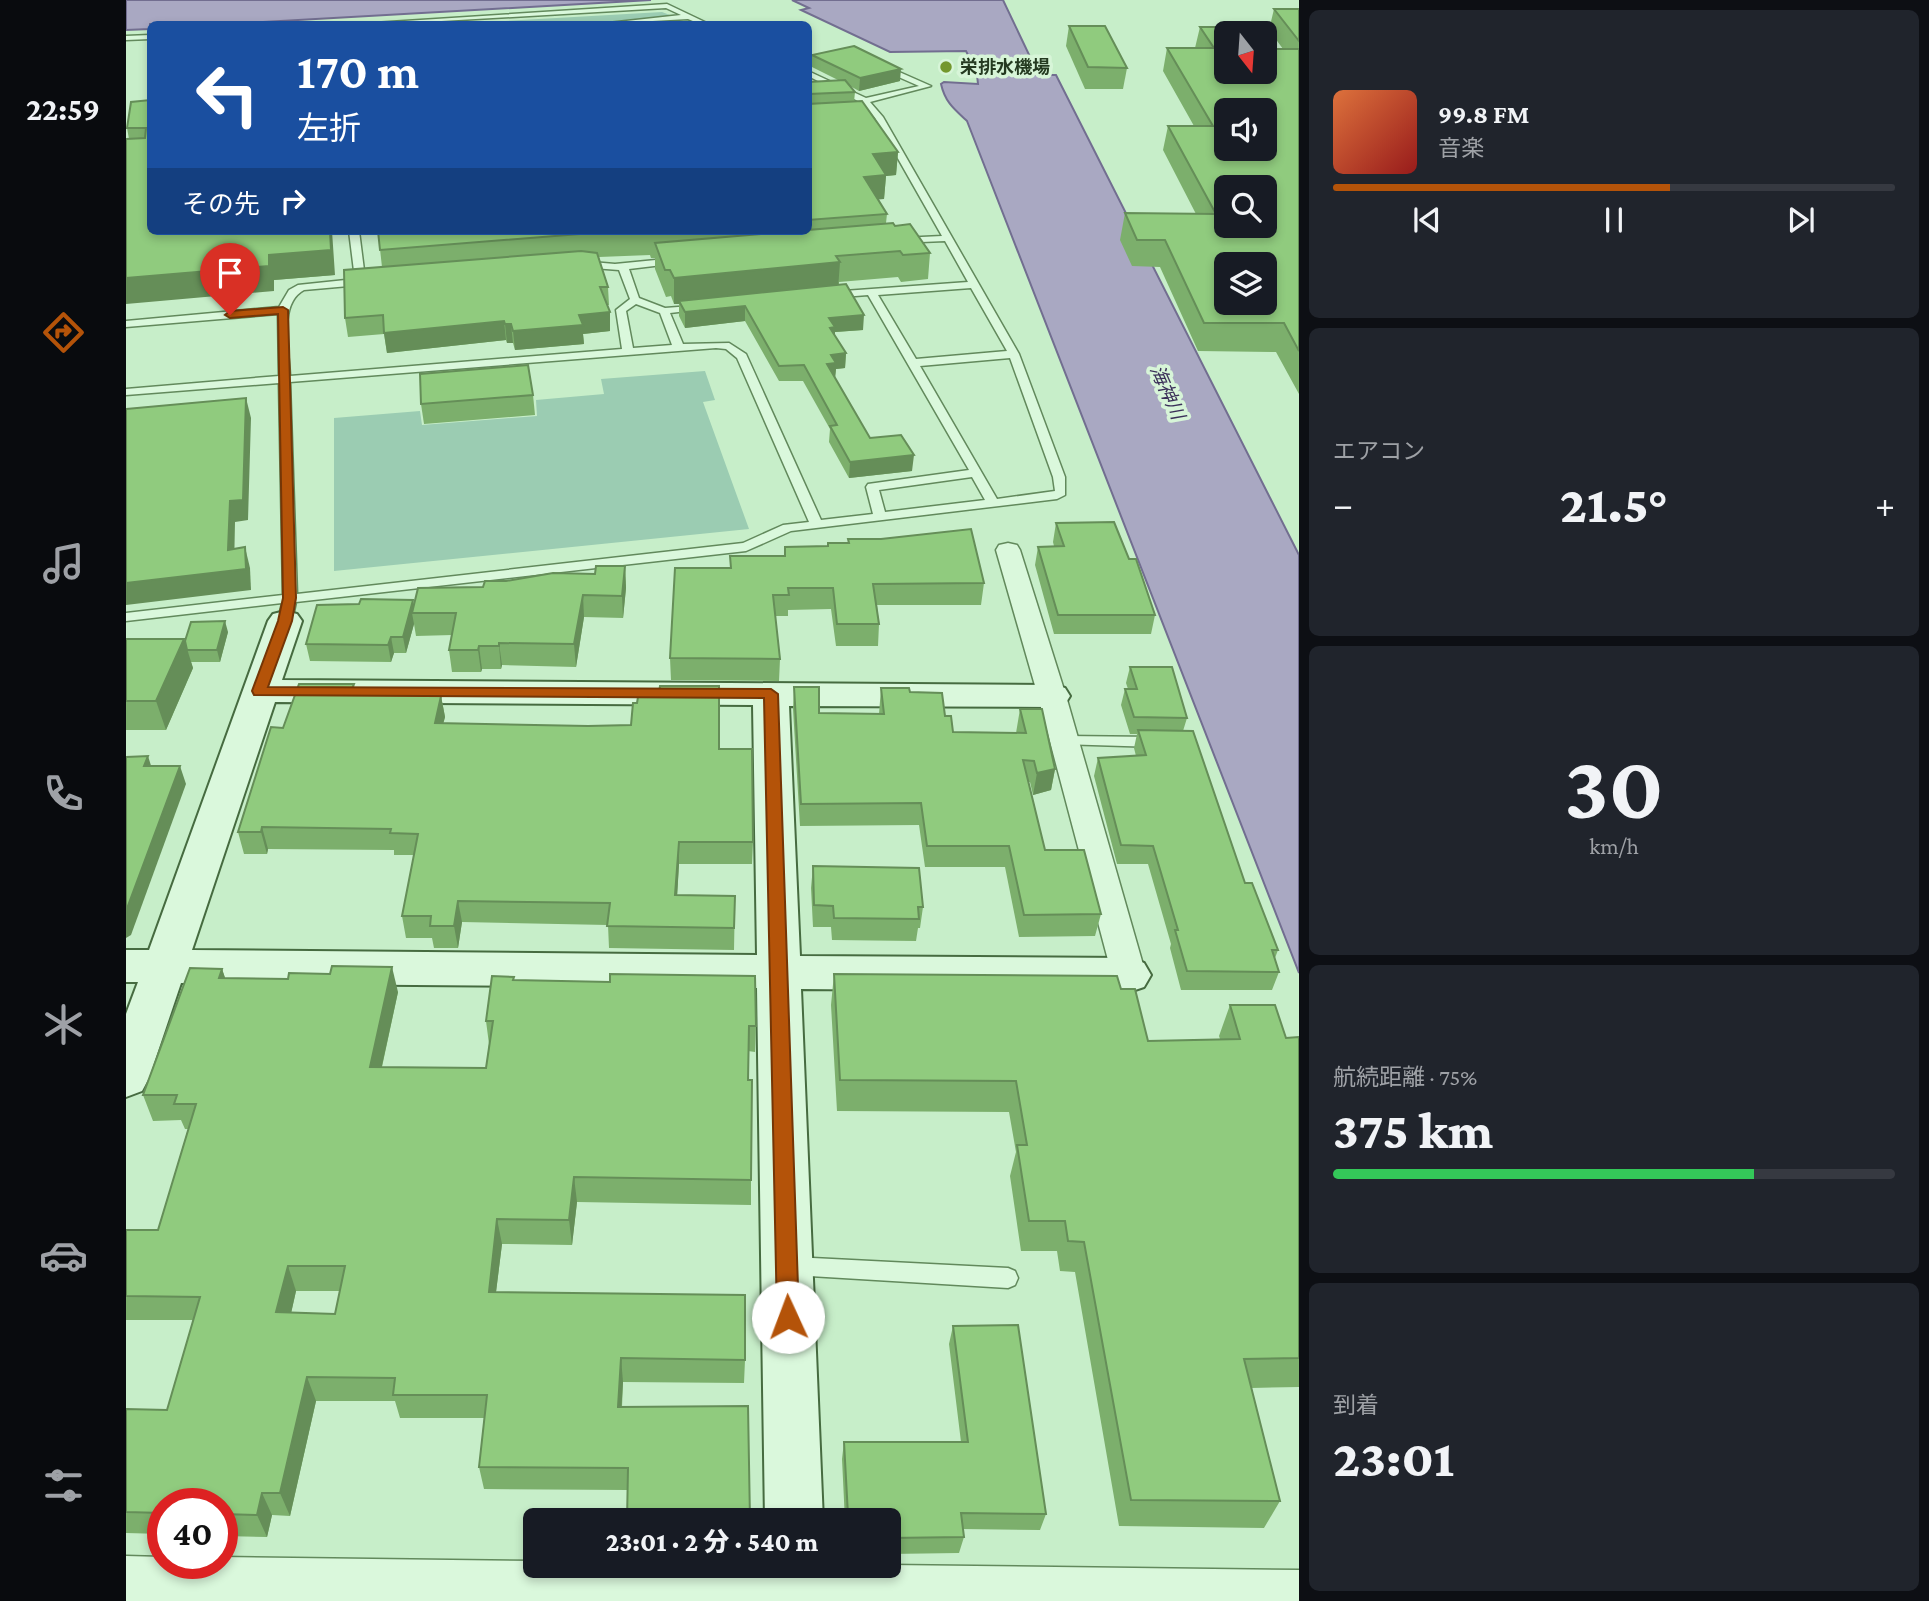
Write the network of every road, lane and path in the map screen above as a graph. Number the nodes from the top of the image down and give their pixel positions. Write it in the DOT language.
graph roads {
  1 [pos="689,17"];
  2 [pos="413,21"];
  3 [pos="640,21"];
  4 [pos="698,21"];
  5 [pos="147,37"];
  6 [pos="126,38"];
  7 [pos="897,73"];
  8 [pos="812,75"];
  9 [pos="865,101"];
  10 [pos="879,117"];
  11 [pos="867,118"];
  12 [pos="354,235"];
  13 [pos="950,239"];
  14 [pos="893,242"];
  15 [pos="690,260"];
  16 [pos="569,265"];
  17 [pos="623,266"];
  18 [pos="374,280"];
  19 [pos="360,282"];
  20 [pos="975,285"];
  21 [pos="871,291"];
  22 [pos="816,296"];
  23 [pos="635,300"];
  24 [pos="706,307"];
  25 [pos="283,310"];
  26 [pos="664,311"];
  27 [pos="126,324"];
  28 [pos="679,348"];
  29 [pos="628,352"];
  30 [pos="1014,354"];
  31 [pos="912,362"];
  32 [pos="284,379"];
  33 [pos="126,392"];
  34 [pos="976,473"];
  35 [pos="994,504"];
  36 [pos="880,517"];
  37 [pos="817,524"];
  38 [pos="1008,550"];
  39 [pos="287,610"];
  40 [pos="126,617"];
  41 [pos="259,691"];
  42 [pos="771,694"];
  43 [pos="1052,696"];
  44 [pos="1065,741"];
  45 [pos="1173,742"];
  46 [pos="146,966"];
  47 [pos="777,972"];
  48 [pos="1129,975"];
  49 [pos="126,1077"];
  50 [pos="786,1266"];
  51 [pos="1008,1278"];
  52 [pos="794,1508"];
  53 [pos="126,1579"];
  54 [pos="796,1585"];
  55 [pos="1299,1592"];
  1 -- 2 [label="lane"];
  1 -- 3 [label="lane"];
  1 -- 4 [label="lane"];
  5 -- 6 [label="lane"];
  7 -- 9 [label="lane"];
  8 -- 9 [label="lane"];
  9 -- 10 [label="lane"];
  10 -- 11 [label="lane"];
  10 -- 13 [label="lane"];
  12 -- 19 [label="lane"];
  13 -- 14 [label="lane"];
  13 -- 20 [label="lane"];
  15 -- 17 [label="lane"];
  16 -- 17 [label="lane"];
  17 -- 23 [label="lane"];
  18 -- 19 [label="lane"];
  19 -- 25 [label="lane"];
  20 -- 21 [label="lane"];
  20 -- 30 [label="lane"];
  21 -- 22 [label="lane"];
  21 -- 31 [label="lane"];
  23 -- 26 [label="lane"];
  23 -- 29 [label="lane"];
  24 -- 26 [label="lane"];
  25 -- 27 [label="lane"];
  25 -- 32 [label="lane"];
  26 -- 28 [label="lane"];
  28 -- 29 [label="lane"];
  28 -- 37 [label="lane"];
  29 -- 32 [label="lane"];
  30 -- 31 [label="lane"];
  30 -- 35 [label="lane"];
  31 -- 34 [label="lane"];
  32 -- 33 [label="lane"];
  32 -- 39 [label="lane"];
  34 -- 35 [label="lane"];
  34 -- 36 [label="lane"];
  35 -- 36 [label="lane"];
  36 -- 37 [label="lane"];
  37 -- 39 [label="lane"];
  38 -- 43 [label="street"];
  39 -- 40 [label="lane"];
  39 -- 41 [label="street"];
  41 -- 42 [label="street"];
  41 -- 46 [label="street"];
  42 -- 43 [label="street"];
  42 -- 47 [label="street"];
  43 -- 44 [label="street"];
  44 -- 45 [label="lane"];
  44 -- 48 [label="street"];
  46 -- 47 [label="street"];
  46 -- 49 [label="street"];
  47 -- 48 [label="street"];
  47 -- 50 [label="street"];
  50 -- 51 [label="lane"];
  50 -- 52 [label="street"];
  53 -- 54 [label="street"];
  54 -- 55 [label="street"];
}
